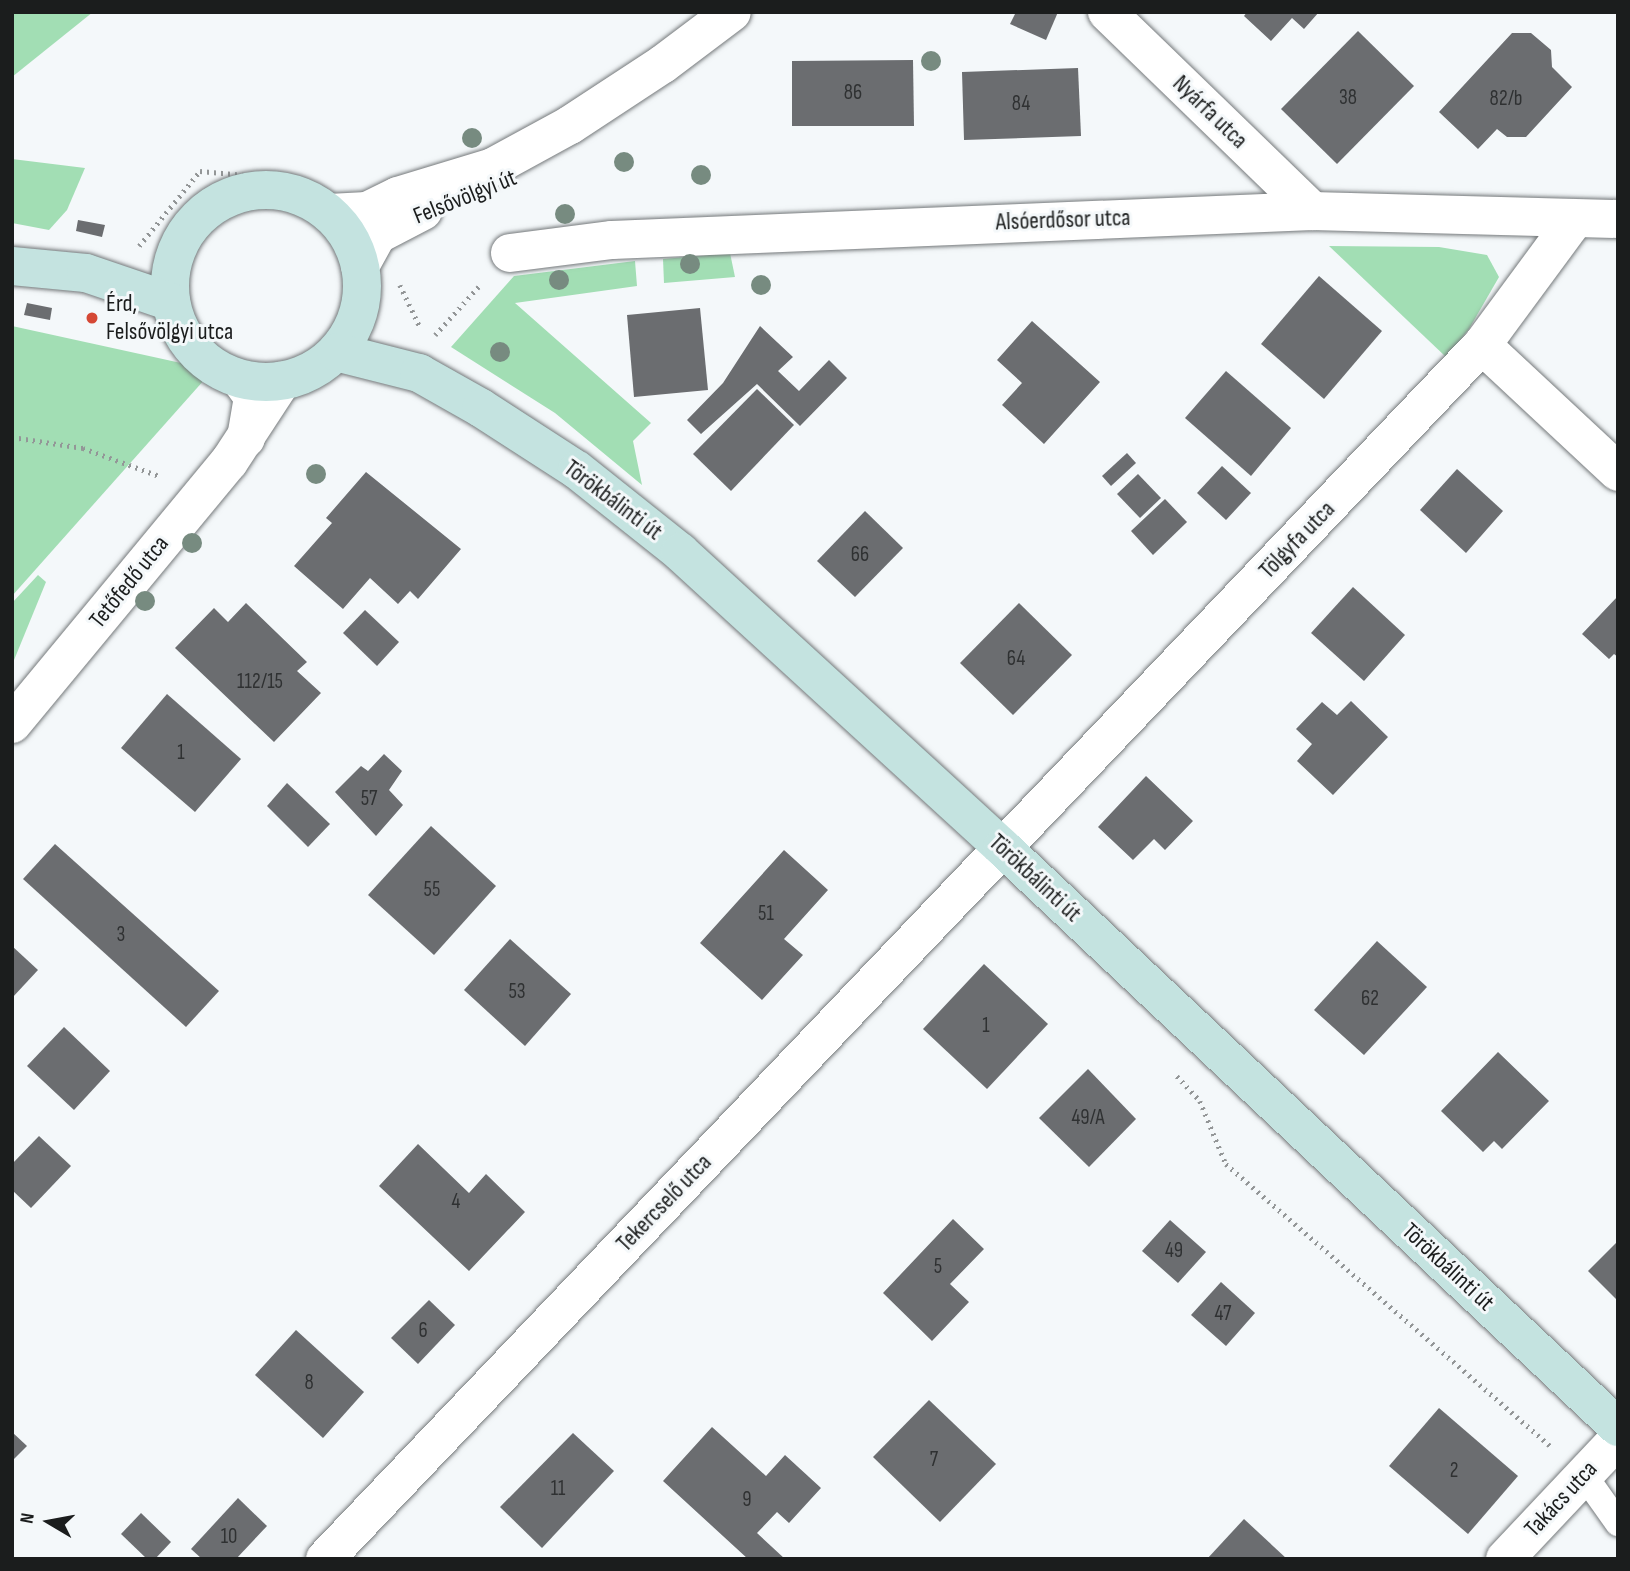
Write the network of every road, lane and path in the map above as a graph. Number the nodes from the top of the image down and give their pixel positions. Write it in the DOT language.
graph roads {
  1 [pos="732,12"];
  2 [pos="1107,12"];
  3 [pos="570,125"];
  4 [pos="308,181"];
  5 [pos="1312,211"];
  6 [pos="329,213"];
  7 [pos="1575,219"];
  8 [pos="1618,219"];
  9 [pos="135,251"];
  10 [pos="175,253"];
  11 [pos="510,253"];
  12 [pos="12,266"];
  13 [pos="86,273"];
  14 [pos="361,275"];
  15 [pos="170,302"];
  16 [pos="1482,345"];
  17 [pos="336,352"];
  18 [pos="423,358"];
  19 [pos="240,379"];
  20 [pos="282,381"];
  21 [pos="12,436"];
  22 [pos="246,440"];
  23 [pos="1618,471"];
  24 [pos="203,492"];
  25 [pos="12,724"];
  26 [pos="1002,847"];
  27 [pos="1200,1101"];
  28 [pos="1618,1427"];
  29 [pos="1618,1439"];
  30 [pos="1584,1475"];
  31 [pos="1618,1523"];
  32 [pos="325,1559"];
  33 [pos="1506,1559"];
  1 -- 3 [label="street, Felsővölgyi út"];
  2 -- 5 [label="street, Nyárfa utca"];
  3 -- 6 [label="street, Felsővölgyi út"];
  3 -- 14 [label="street, Felsővölgyi út"];
  4 -- 9 [label="path"];
  5 -- 7 [label="street, Alsóerdősor utca"];
  5 -- 11 [label="street, Alsóerdősor utca"];
  6 -- 10 [label="main road"];
  6 -- 14 [label="main road"];
  7 -- 8 [label="street, Alsóerdősor utca"];
  7 -- 16 [label="street, Tölgyfa utca"];
  10 -- 13 [label="main road"];
  10 -- 15 [label="main road"];
  11 -- 18 [label="path"];
  12 -- 13 [label="main road"];
  13 -- 15 [label="main road"];
  14 -- 17 [label="main road"];
  14 -- 18 [label="main road, Törökbálinti út"];
  15 -- 19 [label="main road"];
  16 -- 23 [label="street"];
  16 -- 26 [label="street, Tölgyfa utca"];
  17 -- 18 [label="main road, Törökbálinti út"];
  17 -- 20 [label="main road"];
  18 -- 26 [label="main road, Törökbálinti út"];
  19 -- 20 [label="main road"];
  19 -- 22 [label="street"];
  20 -- 22 [label="street, Tetőfedő utca"];
  21 -- 24 [label="path"];
  22 -- 24 [label="street, Tetőfedő utca"];
  24 -- 25 [label="street, Tetőfedő utca"];
  26 -- 28 [label="main road, Törökbálinti út"];
  26 -- 32 [label="street, Tekercselő utca"];
  27 -- 30 [label="path"];
  29 -- 30 [label="street, Takács utca"];
  30 -- 31 [label="lane"];
  30 -- 33 [label="street, Takács utca"];
}
